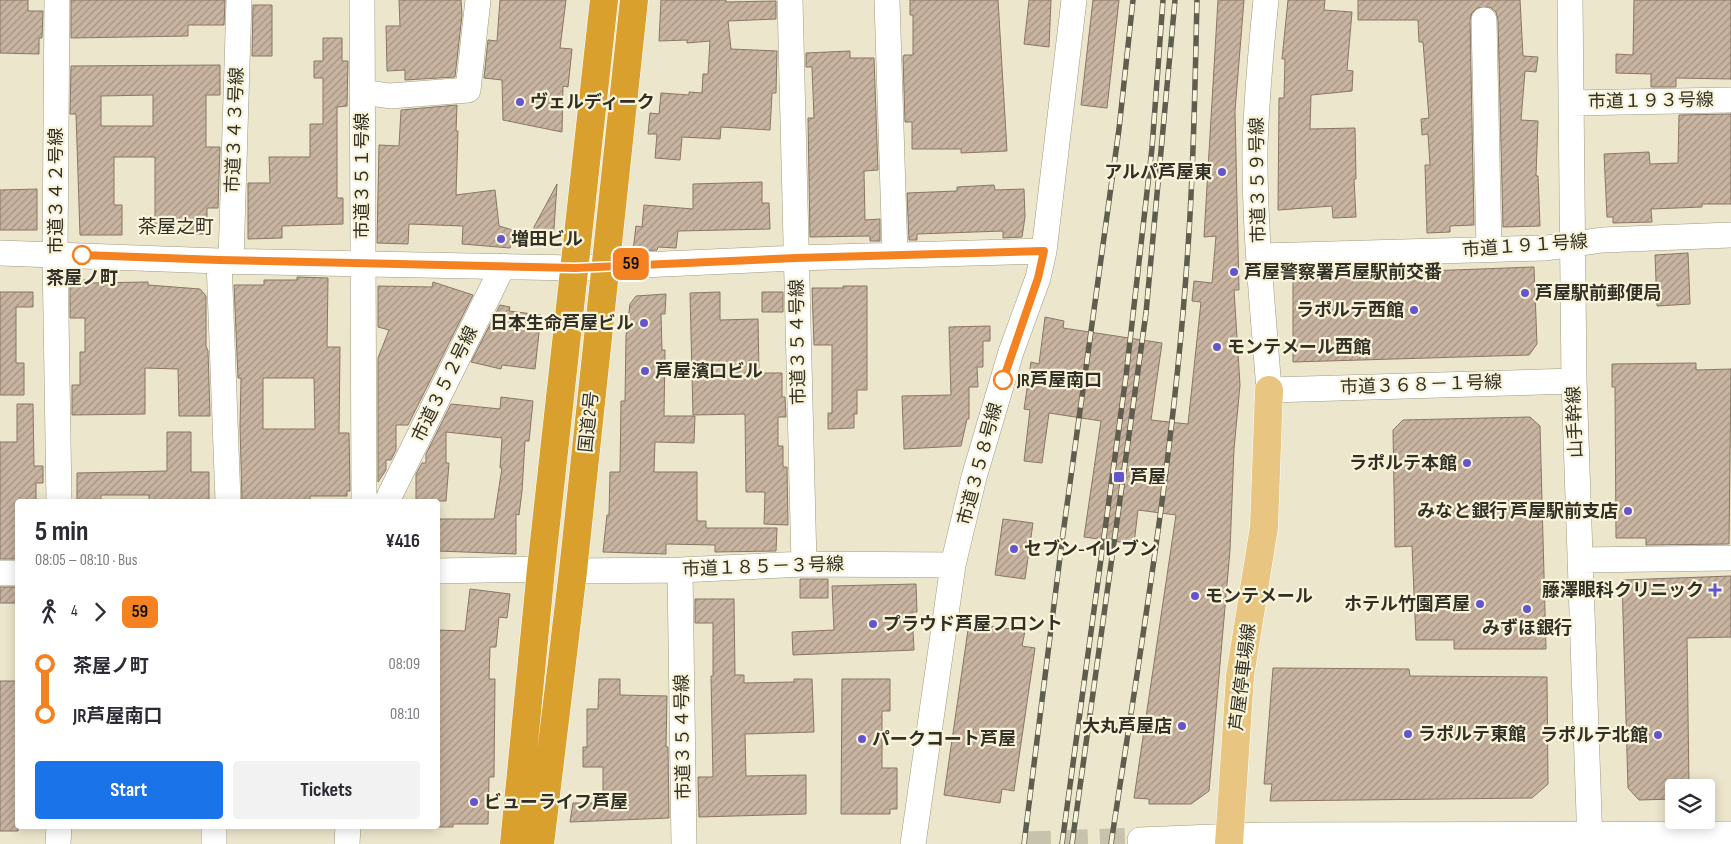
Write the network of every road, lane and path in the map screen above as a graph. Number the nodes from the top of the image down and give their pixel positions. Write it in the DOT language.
graph roads {
  1 [pos="57,0"];
  2 [pos="238,0"];
  3 [pos="362,0"];
  4 [pos="478,0"];
  5 [pos="604,0"];
  6 [pos="634,0"];
  7 [pos="790,0"];
  8 [pos="887,0"];
  9 [pos="1074,0"];
  10 [pos="1266,0"];
  11 [pos="1570,0"];
  12 [pos="1484,20"];
  13 [pos="362,92"];
  14 [pos="1731,100"];
  15 [pos="1571,103"];
  16 [pos="1731,235"];
  17 [pos="1571,245"];
  18 [pos="1489,249"];
  19 [pos="1044,251"];
  20 [pos="0,252"];
  21 [pos="55,254"];
  22 [pos="895,255"];
  23 [pos="1259,256"];
  24 [pos="796,258"];
  25 [pos="225,261"];
  26 [pos="362,264"];
  27 [pos="605,265"];
  28 [pos="503,266"];
  29 [pos="575,268"];
  30 [pos="1574,381"];
  31 [pos="1269,390"];
  32 [pos="58,499"];
  33 [pos="228,499"];
  34 [pos="364,499"];
  35 [pos="388,499"];
  36 [pos="1731,558"];
  37 [pos="1580,560"];
  38 [pos="804,564"];
  39 [pos="953,565"];
  40 [pos="541,569"];
  41 [pos="680,570"];
  42 [pos="440,571"];
  43 [pos="574,571"];
  44 [pos="0,573"];
  45 [pos="15,573"];
  46 [pos="58,829"];
  47 [pos="214,829"];
  48 [pos="348,829"];
  49 [pos="1731,834"];
  50 [pos="1342,839"];
  51 [pos="1462,839"];
  52 [pos="1512,839"];
  53 [pos="1590,839"];
  54 [pos="1140,840"];
  55 [pos="1229,840"];
  56 [pos="58,844"];
  57 [pos="214,844"];
  58 [pos="347,844"];
  59 [pos="514,844"];
  60 [pos="540,844"];
  61 [pos="684,844"];
  62 [pos="899,844"];
  63 [pos="913,844"];
  64 [pos="920,844"];
  1 -- 21 [label="street, 市道３４２号線"];
  2 -- 25 [label="street, 市道３４３号線"];
  3 -- 13 [label="street, 市道３５１号線"];
  4 -- 13 [label="street"];
  5 -- 29 [label="highway, 国道2号"];
  6 -- 27 [label="highway, 国道2号"];
  7 -- 24 [label="street, 市道３５４号線"];
  8 -- 22 [label="street"];
  9 -- 19 [label="street, 市道３５８号線"];
  10 -- 23 [label="street, 市道３５９号線"];
  11 -- 15 [label="street, 山手幹線"];
  12 -- 18 [label="street"];
  13 -- 26 [label="street, 市道３５１号線"];
  14 -- 15 [label="street, 市道１９３号線"];
  15 -- 17 [label="street, 山手幹線"];
  16 -- 17 [label="street, 市道１９１号線"];
  17 -- 18 [label="street, 市道１９１号線"];
  17 -- 30 [label="street, 山手幹線"];
  18 -- 23 [label="street, 市道１９１号線"];
  19 -- 22 [label="street"];
  19 -- 39 [label="street, 市道３５８号線"];
  20 -- 21 [label="street"];
  21 -- 25 [label="street"];
  21 -- 32 [label="street, 市道３４２号線"];
  22 -- 24 [label="street"];
  23 -- 31 [label="street, 市道３５９号線"];
  24 -- 27 [label="street"];
  24 -- 38 [label="street, 市道３５４号線"];
  25 -- 26 [label="street"];
  25 -- 33 [label="street, 市道３４３号線"];
  26 -- 28 [label="street"];
  26 -- 34 [label="street, 市道３５１号線"];
  27 -- 29 [label="street"];
  27 -- 43 [label="highway, 国道2号"];
  28 -- 29 [label="street"];
  28 -- 35 [label="street, 市道３５２号線"];
  29 -- 40 [label="highway, 国道2号"];
  30 -- 31 [label="street, 市道３６８－１号線"];
  30 -- 37 [label="street, 山手幹線"];
  31 -- 55 [label="main road, 芦屋停車場線"];
  36 -- 37 [label="street"];
  37 -- 53 [label="street, 山手幹線"];
  38 -- 39 [label="street, 市道１８５－３号線"];
  38 -- 41 [label="street, 市道１８５－３号線"];
  39 -- 63 [label="street, 市道３５８号線"];
  40 -- 42 [label="street"];
  40 -- 59 [label="highway, 国道2号"];
  41 -- 43 [label="street, 市道１８５－３号線"];
  41 -- 61 [label="street, 市道３５４号線"];
  43 -- 60 [label="highway, 国道2号"];
  44 -- 45 [label="street"];
  46 -- 56 [label="street"];
  47 -- 57 [label="street"];
  48 -- 58 [label="street"];
  49 -- 53 [label="street"];
  50 -- 51 [label="street"];
  50 -- 55 [label="street"];
  51 -- 52 [label="street"];
  52 -- 53 [label="street"];
  54 -- 55 [label="street"];
  62 -- 63 [label="street"];
  63 -- 64 [label="street"];
}
